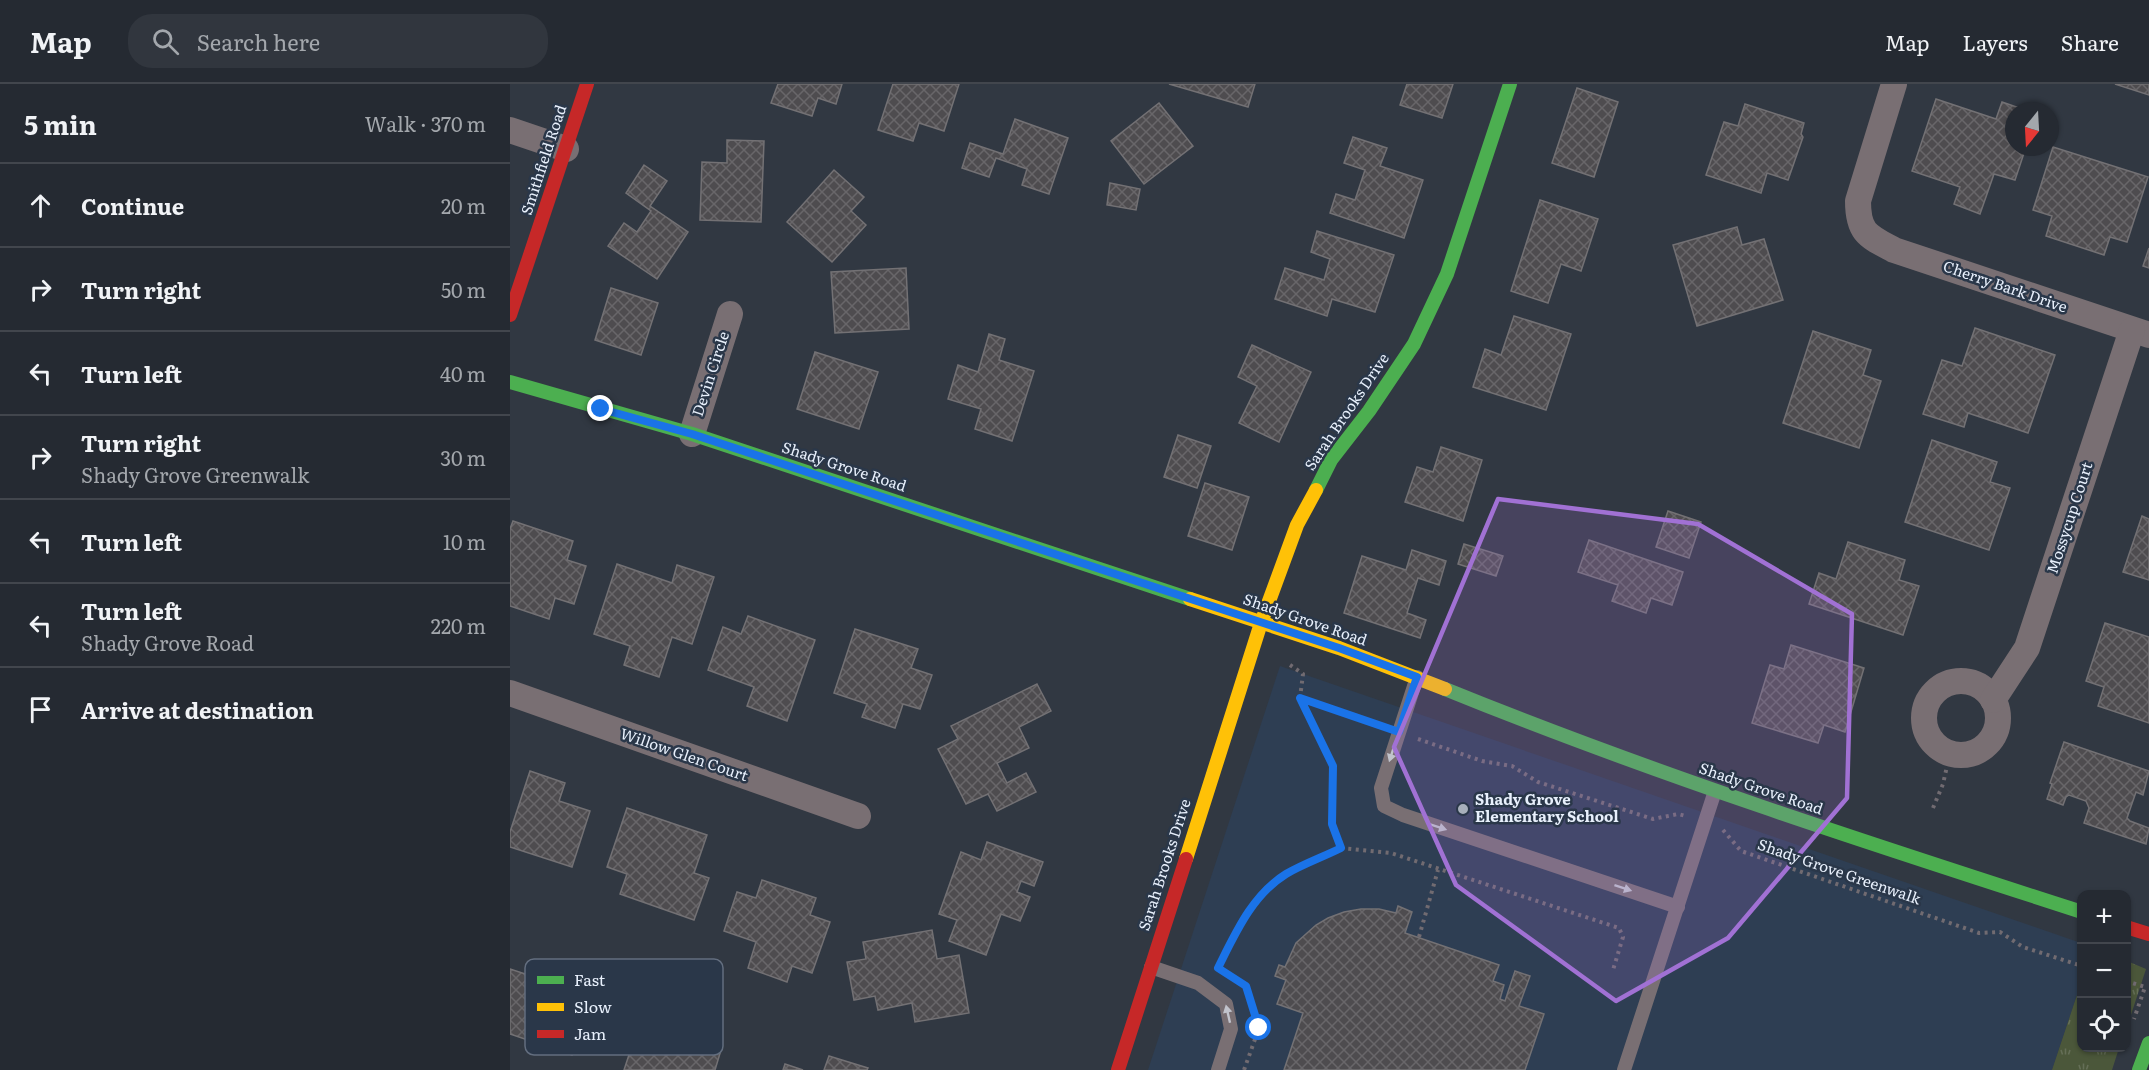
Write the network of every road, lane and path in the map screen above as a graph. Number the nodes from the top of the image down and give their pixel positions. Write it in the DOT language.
graph roads {
  1 [pos="587,84"];
  2 [pos="1510,84"];
  3 [pos="1894,84"];
  4 [pos="510,130"];
  5 [pos="566,148"];
  6 [pos="730,314"];
  7 [pos="510,315"];
  8 [pos="2140,332"];
  9 [pos="510,382"];
  10 [pos="692,434"];
  11 [pos="1261,623"];
  12 [pos="1284,660"];
  13 [pos="1417,677"];
  14 [pos="510,693"];
  15 [pos="1300,698"];
  16 [pos="1993,699"];
  17 [pos="1399,732"];
  18 [pos="1950,753"];
  19 [pos="1715,791"];
  20 [pos="1933,808"];
  21 [pos="858,816"];
  22 [pos="1705,822"];
  23 [pos="1341,848"];
  24 [pos="1438,870"];
  25 [pos="1678,907"];
  26 [pos="2077,910"];
  27 [pos="2131,928"];
  28 [pos="2149,934"];
  29 [pos="1419,938"];
  30 [pos="2077,964"];
  31 [pos="1150,967"];
  32 [pos="1613,970"];
  33 [pos="2131,982"];
  34 [pos="2131,1026"];
  35 [pos="2149,1043"];
  36 [pos="1118,1070"];
  37 [pos="1218,1070"];
  38 [pos="1244,1070"];
  39 [pos="1624,1070"];
  40 [pos="2139,1070"];
  1 -- 5 [label="main road, Smithfield Road"];
  2 -- 11 [label="main road, Sarah Brooks Drive"];
  3 -- 8 [label="street, Cherry Bark Drive"];
  4 -- 5 [label="street"];
  5 -- 7 [label="main road, Smithfield Road"];
  6 -- 10 [label="street, Devin Circle"];
  8 -- 16 [label="street, Mossycup Court"];
  9 -- 10 [label="main road, Shady Grove Road"];
  10 -- 11 [label="main road, Shady Grove Road"];
  11 -- 13 [label="main road, Shady Grove Road"];
  11 -- 31 [label="main road, Sarah Brooks Drive"];
  12 -- 15 [label="path"];
  13 -- 17 [label="lane"];
  13 -- 19 [label="main road, Shady Grove Road"];
  14 -- 21 [label="street, Willow Glen Court"];
  15 -- 17 [label="path, Shady Grove Greenwalk"];
  15 -- 23 [label="path"];
  16 -- 18 [label="street"];
  16 -- 18 [label="street"];
  17 -- 22 [label="path, Shady Grove Greenwalk"];
  17 -- 25 [label="lane, one-way"];
  18 -- 20 [label="path"];
  19 -- 22 [label="lane"];
  19 -- 26 [label="main road, Shady Grove Road"];
  22 -- 25 [label="lane"];
  22 -- 30 [label="path, Shady Grove Greenwalk"];
  23 -- 24 [label="path"];
  23 -- 38 [label="path"];
  24 -- 29 [label="path"];
  24 -- 32 [label="path"];
  25 -- 39 [label="lane"];
  27 -- 28 [label="main road"];
  31 -- 36 [label="main road, Sarah Brooks Drive"];
  37 -- 31 [label="lane, one-way"];
  33 -- 34 [label="path"];
  35 -- 40 [label="main road"];
}
